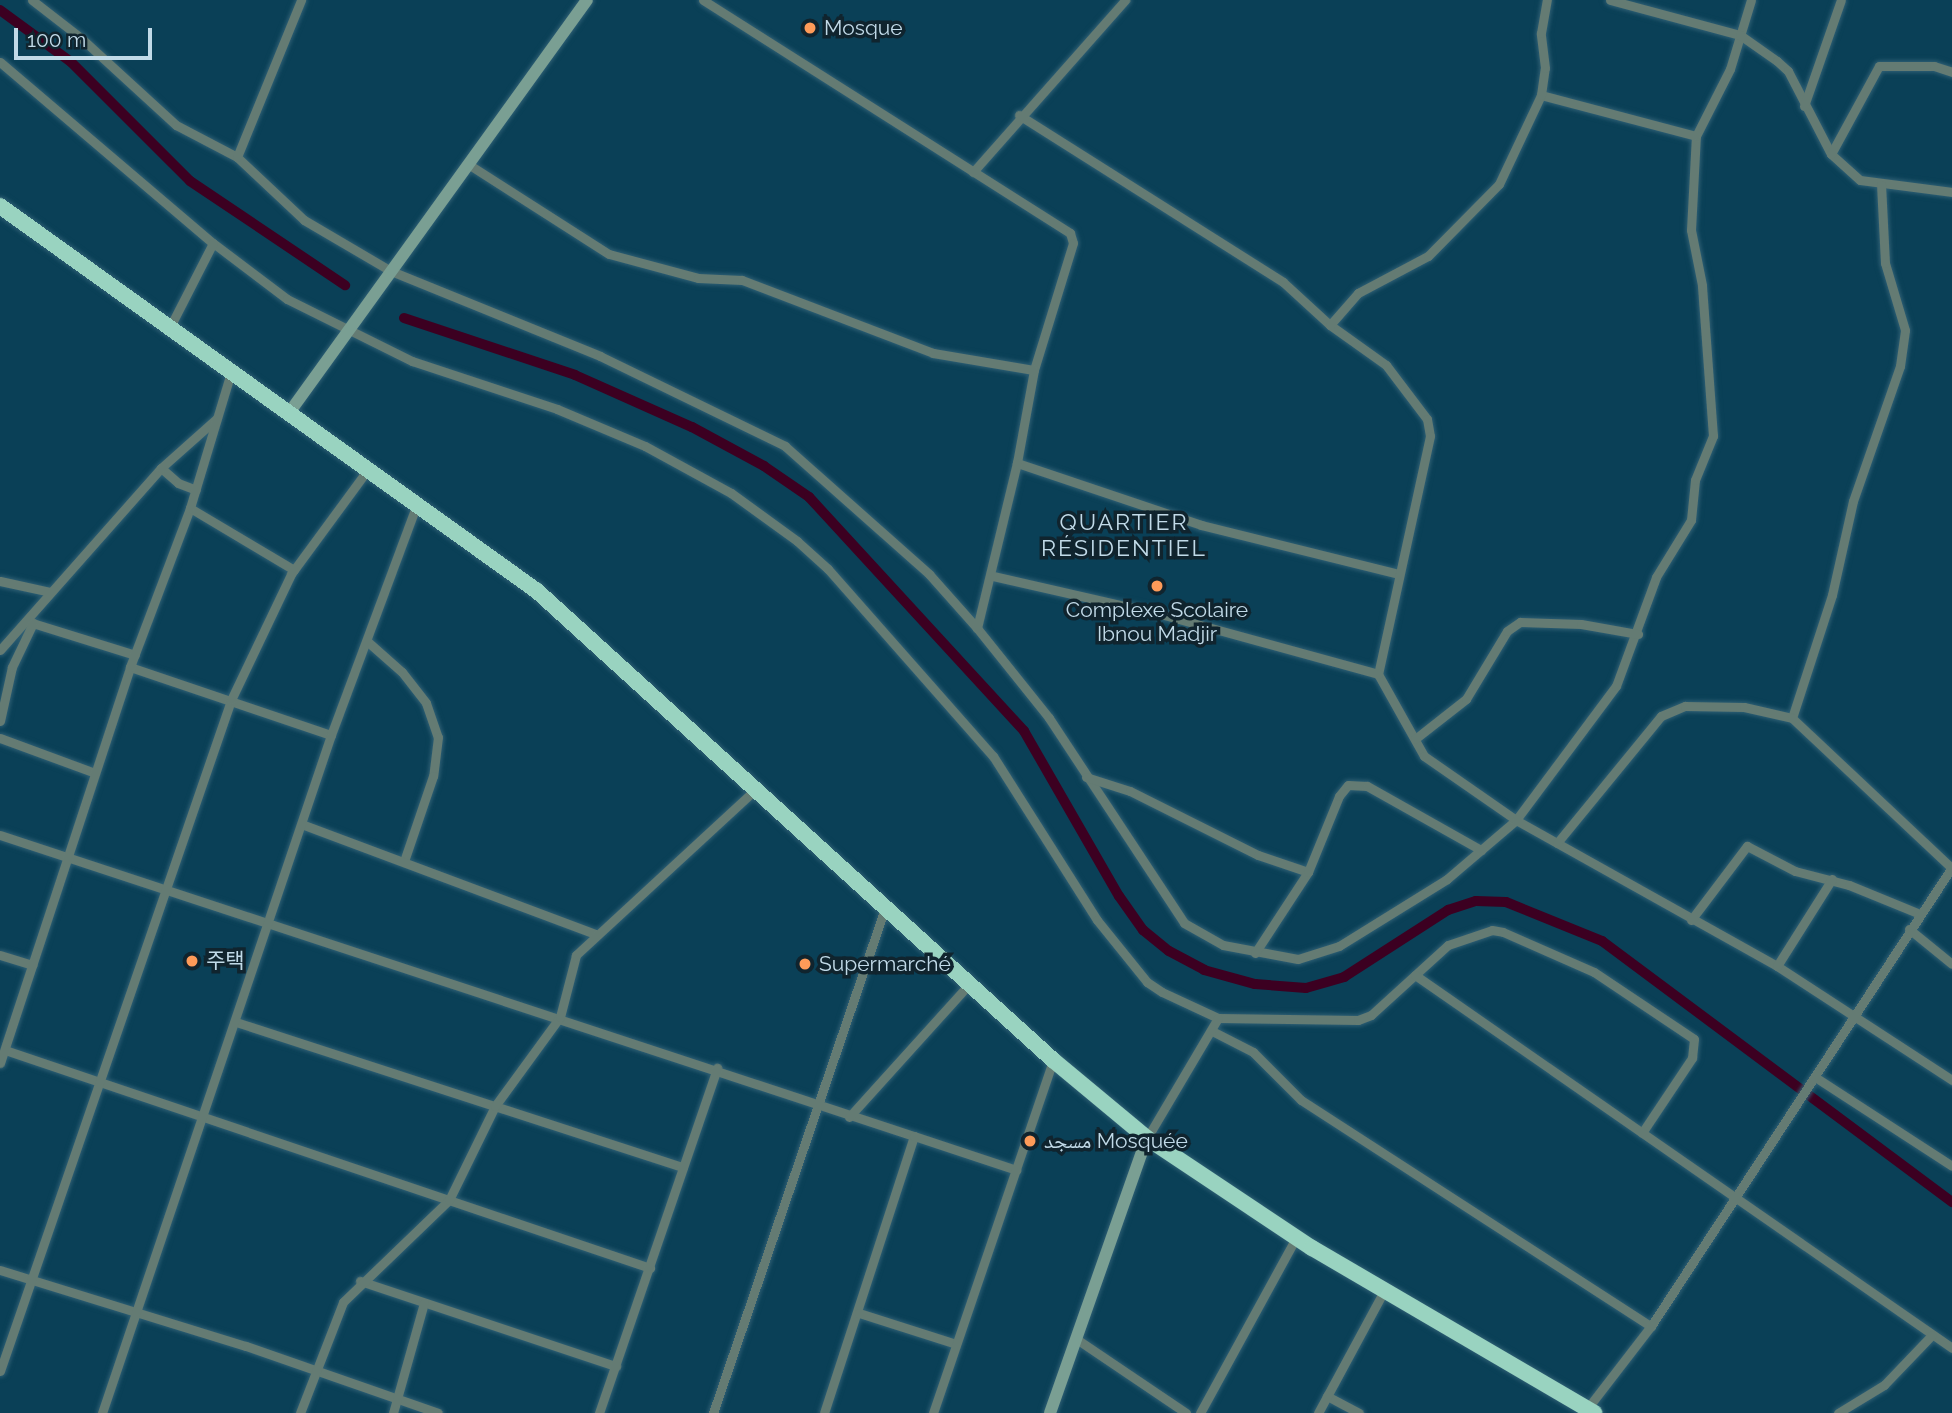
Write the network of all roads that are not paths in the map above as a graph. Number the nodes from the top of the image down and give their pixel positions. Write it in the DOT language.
graph roads {
  1 [pos="32,0"];
  2 [pos="301,0"];
  3 [pos="587,0"];
  4 [pos="703,0"];
  5 [pos="1125,0"];
  6 [pos="1547,0"];
  7 [pos="1610,0"];
  8 [pos="1661,0"];
  9 [pos="1751,0"];
  10 [pos="1841,0"];
  11 [pos="1657,11"];
  12 [pos="1740,36"];
  13 [pos="0,62"];
  14 [pos="1952,72"];
  15 [pos="1541,95"];
  16 [pos="1804,106"];
  17 [pos="1019,115"];
  18 [pos="1696,136"];
  19 [pos="1831,154"];
  20 [pos="237,156"];
  21 [pos="468,164"];
  22 [pos="973,172"];
  23 [pos="1881,185"];
  24 [pos="1952,192"];
  25 [pos="0,206"];
  26 [pos="213,243"];
  27 [pos="391,271"];
  28 [pos="1330,325"];
  29 [pos="170,327"];
  30 [pos="347,332"];
  31 [pos="1034,370"];
  32 [pos="231,372"];
  33 [pos="289,412"];
  34 [pos="217,418"];
  35 [pos="1017,463"];
  36 [pos="161,468"];
  37 [pos="368,469"];
  38 [pos="196,490"];
  39 [pos="417,504"];
  40 [pos="190,508"];
  41 [pos="294,570"];
  42 [pos="1399,574"];
  43 [pos="993,576"];
  44 [pos="0,581"];
  45 [pos="50,592"];
  46 [pos="29,622"];
  47 [pos="976,628"];
  48 [pos="1638,634"];
  49 [pos="368,642"];
  50 [pos="0,649"];
  51 [pos="135,655"];
  52 [pos="130,667"];
  53 [pos="1378,674"];
  54 [pos="231,700"];
  55 [pos="1792,718"];
  56 [pos="0,720"];
  57 [pos="331,734"];
  58 [pos="0,738"];
  59 [pos="1415,739"];
  60 [pos="95,773"];
  61 [pos="1086,777"];
  62 [pos="757,789"];
  63 [pos="1516,820"];
  64 [pos="304,825"];
  65 [pos="0,835"];
  66 [pos="1558,843"];
  67 [pos="1481,850"];
  68 [pos="66,857"];
  69 [pos="404,861"];
  70 [pos="1952,868"];
  71 [pos="1308,872"];
  72 [pos="1832,879"];
  73 [pos="168,887"];
  74 [pos="885,908"];
  75 [pos="1920,914"];
  76 [pos="1691,920"];
  77 [pos="270,922"];
  78 [pos="1909,929"];
  79 [pos="595,934"];
  80 [pos="1255,953"];
  81 [pos="0,955"];
  82 [pos="1952,964"];
  83 [pos="33,965"];
  84 [pos="1777,967"];
  85 [pos="1415,975"];
  86 [pos="969,984"];
  87 [pos="560,1017"];
  88 [pos="1852,1017"];
  89 [pos="1218,1018"];
  90 [pos="236,1023"];
  91 [pos="1213,1031"];
  92 [pos="5,1050"];
  93 [pos="1053,1060"];
  94 [pos="0,1063"];
  95 [pos="717,1068"];
  96 [pos="1815,1077"];
  97 [pos="1952,1080"];
  98 [pos="100,1082"];
  99 [pos="818,1105"];
  100 [pos="495,1106"];
  101 [pos="203,1116"];
  102 [pos="849,1117"];
  103 [pos="1643,1133"];
  104 [pos="914,1136"];
  105 [pos="1147,1138"];
  106 [pos="1952,1166"];
  107 [pos="683,1167"];
  108 [pos="1016,1170"];
  109 [pos="1737,1197"];
  110 [pos="449,1200"];
  111 [pos="1296,1238"];
  112 [pos="650,1268"];
  113 [pos="0,1270"];
  114 [pos="32,1280"];
  115 [pos="360,1281"];
  116 [pos="1384,1291"];
  117 [pos="424,1303"];
  118 [pos="138,1313"];
  119 [pos="859,1313"];
  120 [pos="1651,1326"];
  121 [pos="1932,1335"];
  122 [pos="1075,1338"];
  123 [pos="956,1344"];
  124 [pos="1952,1348"];
  125 [pos="616,1366"];
  126 [pos="0,1371"];
  127 [pos="313,1371"];
  128 [pos="1327,1396"];
  129 [pos="398,1399"];
  130 [pos="1590,1411"];
  131 [pos="104,1412"];
  132 [pos="300,1413"];
  133 [pos="393,1413"];
  134 [pos="438,1413"];
  135 [pos="599,1413"];
  136 [pos="713,1413"];
  137 [pos="824,1413"];
  138 [pos="933,1413"];
  139 [pos="1049,1413"];
  140 [pos="1186,1413"];
  141 [pos="1200,1413"];
  142 [pos="1318,1413"];
  143 [pos="1359,1413"];
  144 [pos="1838,1413"];
  1 -- 20 [label="street"];
  2 -- 20 [label="street"];
  3 -- 21 [label="main road"];
  4 -- 22 [label="street"];
  5 -- 17 [label="street"];
  6 -- 15 [label="street"];
  7 -- 11 [label="street"];
  8 -- 11 [label="street"];
  9 -- 12 [label="street"];
  10 -- 16 [label="street"];
  11 -- 12 [label="street"];
  12 -- 16 [label="street"];
  12 -- 18 [label="street"];
  13 -- 26 [label="street"];
  14 -- 19 [label="street"];
  15 -- 18 [label="street"];
  15 -- 28 [label="street"];
  16 -- 19 [label="street"];
  17 -- 22 [label="street"];
  17 -- 28 [label="street"];
  18 -- 48 [label="street"];
  19 -- 23 [label="street"];
  20 -- 27 [label="street"];
  21 -- 27 [label="main road"];
  21 -- 31 [label="street"];
  22 -- 31 [label="street"];
  23 -- 24 [label="street"];
  23 -- 55 [label="street"];
  25 -- 29 [label="highway"];
  26 -- 29 [label="street"];
  26 -- 30 [label="street"];
  27 -- 30 [label="main road"];
  27 -- 47 [label="street"];
  28 -- 42 [label="street"];
  29 -- 32 [label="highway"];
  30 -- 33 [label="main road"];
  30 -- 89 [label="street"];
  31 -- 35 [label="street"];
  32 -- 33 [label="highway"];
  32 -- 34 [label="street"];
  33 -- 37 [label="highway"];
  34 -- 36 [label="street"];
  34 -- 38 [label="street"];
  35 -- 42 [label="street"];
  35 -- 43 [label="street"];
  36 -- 38 [label="street"];
  36 -- 45 [label="street"];
  37 -- 39 [label="highway"];
  37 -- 41 [label="street"];
  38 -- 40 [label="street"];
  39 -- 49 [label="street"];
  39 -- 62 [label="highway"];
  40 -- 41 [label="street"];
  40 -- 51 [label="street"];
  41 -- 54 [label="street"];
  42 -- 53 [label="street"];
  43 -- 47 [label="street"];
  43 -- 53 [label="street"];
  44 -- 45 [label="street"];
  45 -- 46 [label="street"];
  46 -- 50 [label="street"];
  46 -- 51 [label="street"];
  46 -- 56 [label="street"];
  47 -- 61 [label="street"];
  48 -- 59 [label="street"];
  48 -- 63 [label="street"];
  49 -- 57 [label="street"];
  49 -- 69 [label="street"];
  51 -- 52 [label="street"];
  52 -- 54 [label="street"];
  52 -- 60 [label="street"];
  53 -- 59 [label="street"];
  54 -- 57 [label="street"];
  54 -- 73 [label="street"];
  55 -- 66 [label="street"];
  55 -- 70 [label="street"];
  57 -- 64 [label="street"];
  58 -- 60 [label="street"];
  59 -- 63 [label="street"];
  60 -- 68 [label="street"];
  61 -- 71 [label="street"];
  61 -- 80 [label="street"];
  62 -- 74 [label="highway"];
  62 -- 79 [label="street"];
  63 -- 66 [label="street"];
  63 -- 67 [label="street"];
  64 -- 69 [label="street"];
  64 -- 77 [label="street"];
  65 -- 68 [label="street"];
  66 -- 76 [label="street"];
  67 -- 71 [label="street"];
  67 -- 80 [label="street"];
  68 -- 73 [label="street"];
  68 -- 83 [label="street"];
  69 -- 79 [label="street"];
  70 -- 75 [label="street"];
  71 -- 80 [label="street"];
  72 -- 75 [label="street"];
  72 -- 76 [label="street"];
  72 -- 84 [label="street"];
  73 -- 77 [label="street"];
  73 -- 98 [label="street"];
  74 -- 86 [label="highway"];
  74 -- 99 [label="street"];
  75 -- 78 [label="street"];
  76 -- 84 [label="street"];
  77 -- 87 [label="street"];
  77 -- 90 [label="street"];
  78 -- 82 [label="street"];
  78 -- 88 [label="street"];
  79 -- 87 [label="street"];
  81 -- 83 [label="street"];
  83 -- 92 [label="street"];
  84 -- 88 [label="street"];
  85 -- 89 [label="street"];
  85 -- 103 [label="street"];
  85 -- 103 [label="street"];
  86 -- 93 [label="highway"];
  86 -- 102 [label="street"];
  87 -- 95 [label="street"];
  87 -- 100 [label="street"];
  88 -- 96 [label="street"];
  88 -- 97 [label="street"];
  89 -- 91 [label="street"];
  90 -- 100 [label="street"];
  90 -- 101 [label="street"];
  91 -- 105 [label="street"];
  91 -- 120 [label="street"];
  92 -- 94 [label="street"];
  92 -- 98 [label="street"];
  93 -- 105 [label="highway"];
  93 -- 108 [label="street"];
  95 -- 99 [label="street"];
  95 -- 107 [label="street"];
  96 -- 106 [label="street"];
  96 -- 109 [label="street"];
  98 -- 101 [label="street"];
  98 -- 114 [label="street"];
  99 -- 102 [label="street"];
  99 -- 136 [label="street"];
  100 -- 107 [label="street"];
  100 -- 110 [label="street"];
  101 -- 110 [label="street"];
  101 -- 118 [label="street"];
  102 -- 104 [label="street"];
  103 -- 109 [label="street"];
  104 -- 108 [label="street"];
  104 -- 119 [label="street"];
  105 -- 111 [label="highway"];
  105 -- 122 [label="main road"];
  107 -- 112 [label="street"];
  108 -- 123 [label="street"];
  109 -- 120 [label="street"];
  109 -- 121 [label="street"];
  110 -- 112 [label="street"];
  110 -- 115 [label="street"];
  111 -- 116 [label="highway"];
  111 -- 141 [label="street"];
  112 -- 125 [label="street"];
  113 -- 114 [label="street"];
  114 -- 118 [label="street"];
  114 -- 126 [label="street"];
  115 -- 117 [label="street"];
  115 -- 127 [label="street"];
  116 -- 128 [label="street"];
  116 -- 130 [label="highway"];
  117 -- 125 [label="street"];
  117 -- 129 [label="street"];
  118 -- 127 [label="street"];
  118 -- 131 [label="street"];
  119 -- 123 [label="street"];
  119 -- 137 [label="street"];
  120 -- 130 [label="street"];
  121 -- 124 [label="street"];
  121 -- 144 [label="street"];
  122 -- 139 [label="main road"];
  122 -- 140 [label="street"];
  123 -- 138 [label="street"];
  125 -- 135 [label="street"];
  127 -- 129 [label="street"];
  127 -- 132 [label="street"];
  128 -- 142 [label="street"];
  128 -- 143 [label="street"];
  129 -- 133 [label="street"];
  129 -- 134 [label="street"];
}
